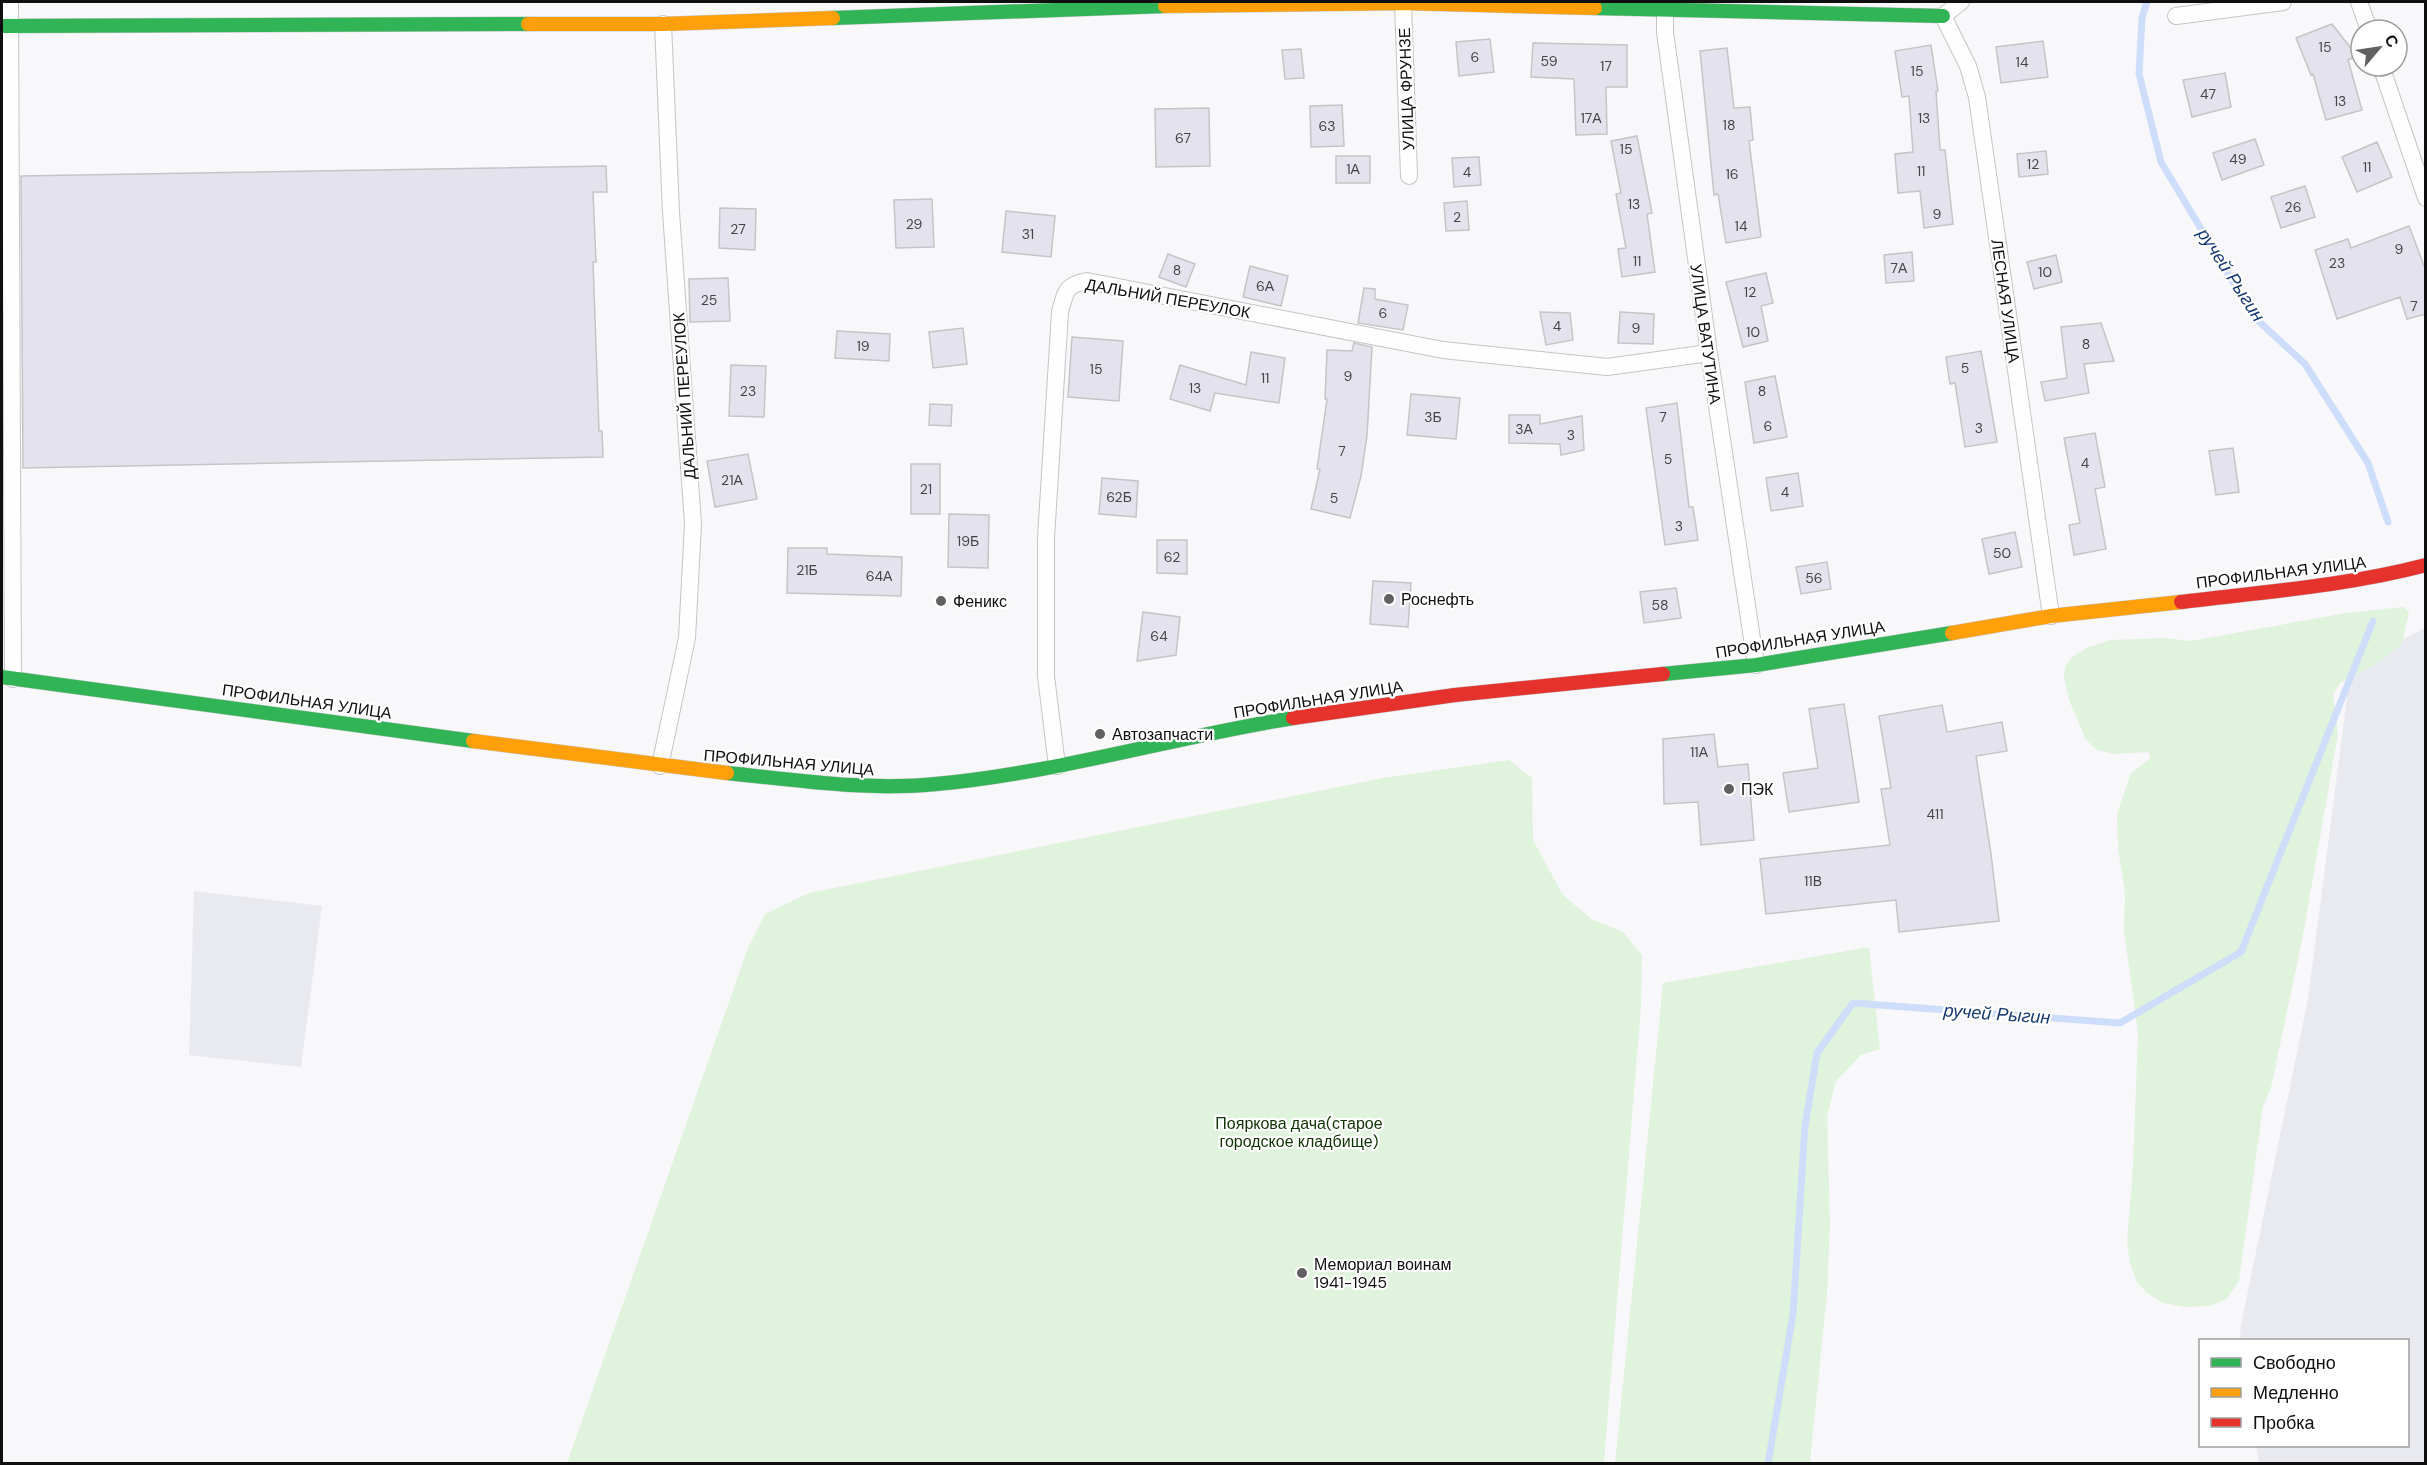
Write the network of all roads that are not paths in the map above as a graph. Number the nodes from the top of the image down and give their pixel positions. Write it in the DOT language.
graph roads {
  1 [pos="10,2"];
  2 [pos="1403,2"];
  3 [pos="1961,2"];
  4 [pos="2283,2"];
  5 [pos="2359,2"];
  6 [pos="1166,4"];
  7 [pos="1665,6"];
  8 [pos="951,8"];
  9 [pos="1942,16"];
  10 [pos="2176,16"];
  11 [pos="2364,18"];
  12 [pos="663,24"];
  13 [pos="6,26"];
  14 [pos="2385,78"];
  15 [pos="1408,176"];
  16 [pos="2422,177"];
  17 [pos="2426,198"];
  18 [pos="1708,353"];
  19 [pos="2426,565"];
  20 [pos="2051,616"];
  21 [pos="1756,665"];
  22 [pos="7,678"];
  23 [pos="660,766"];
  24 [pos="1057,766"];
  1 -- 13 [label="street"];
  2 -- 6 [label="main road"];
  2 -- 7 [label="main road"];
  2 -- 15 [label="street, УЛИЦА ФРУНЗЕ"];
  3 -- 9 [label="street"];
  4 -- 10 [label="street"];
  5 -- 11 [label="street"];
  6 -- 8 [label="main road"];
  7 -- 9 [label="main road"];
  7 -- 18 [label="street, УЛИЦА ВАТУТИНА"];
  8 -- 12 [label="main road"];
  9 -- 20 [label="street, ЛЕСНАЯ УЛИЦА"];
  12 -- 13 [label="main road"];
  12 -- 23 [label="street, ДАЛЬНИЙ ПЕРЕУЛОК"];
  13 -- 22 [label="street"];
  14 -- 16 [label="street"];
  16 -- 17 [label="street"];
  18 -- 21 [label="street, УЛИЦА ВАТУТИНА"];
  18 -- 24 [label="street, ДАЛЬНИЙ ПЕРЕУЛОК"];
  19 -- 20 [label="main road, ПРОФИЛЬНАЯ УЛИЦА"];
  20 -- 21 [label="main road, ПРОФИЛЬНАЯ УЛИЦА"];
  21 -- 24 [label="main road, ПРОФИЛЬНАЯ УЛИЦА"];
  22 -- 23 [label="main road, ПРОФИЛЬНАЯ УЛИЦА"];
  23 -- 24 [label="main road, ПРОФИЛЬНАЯ УЛИЦА"];
}
